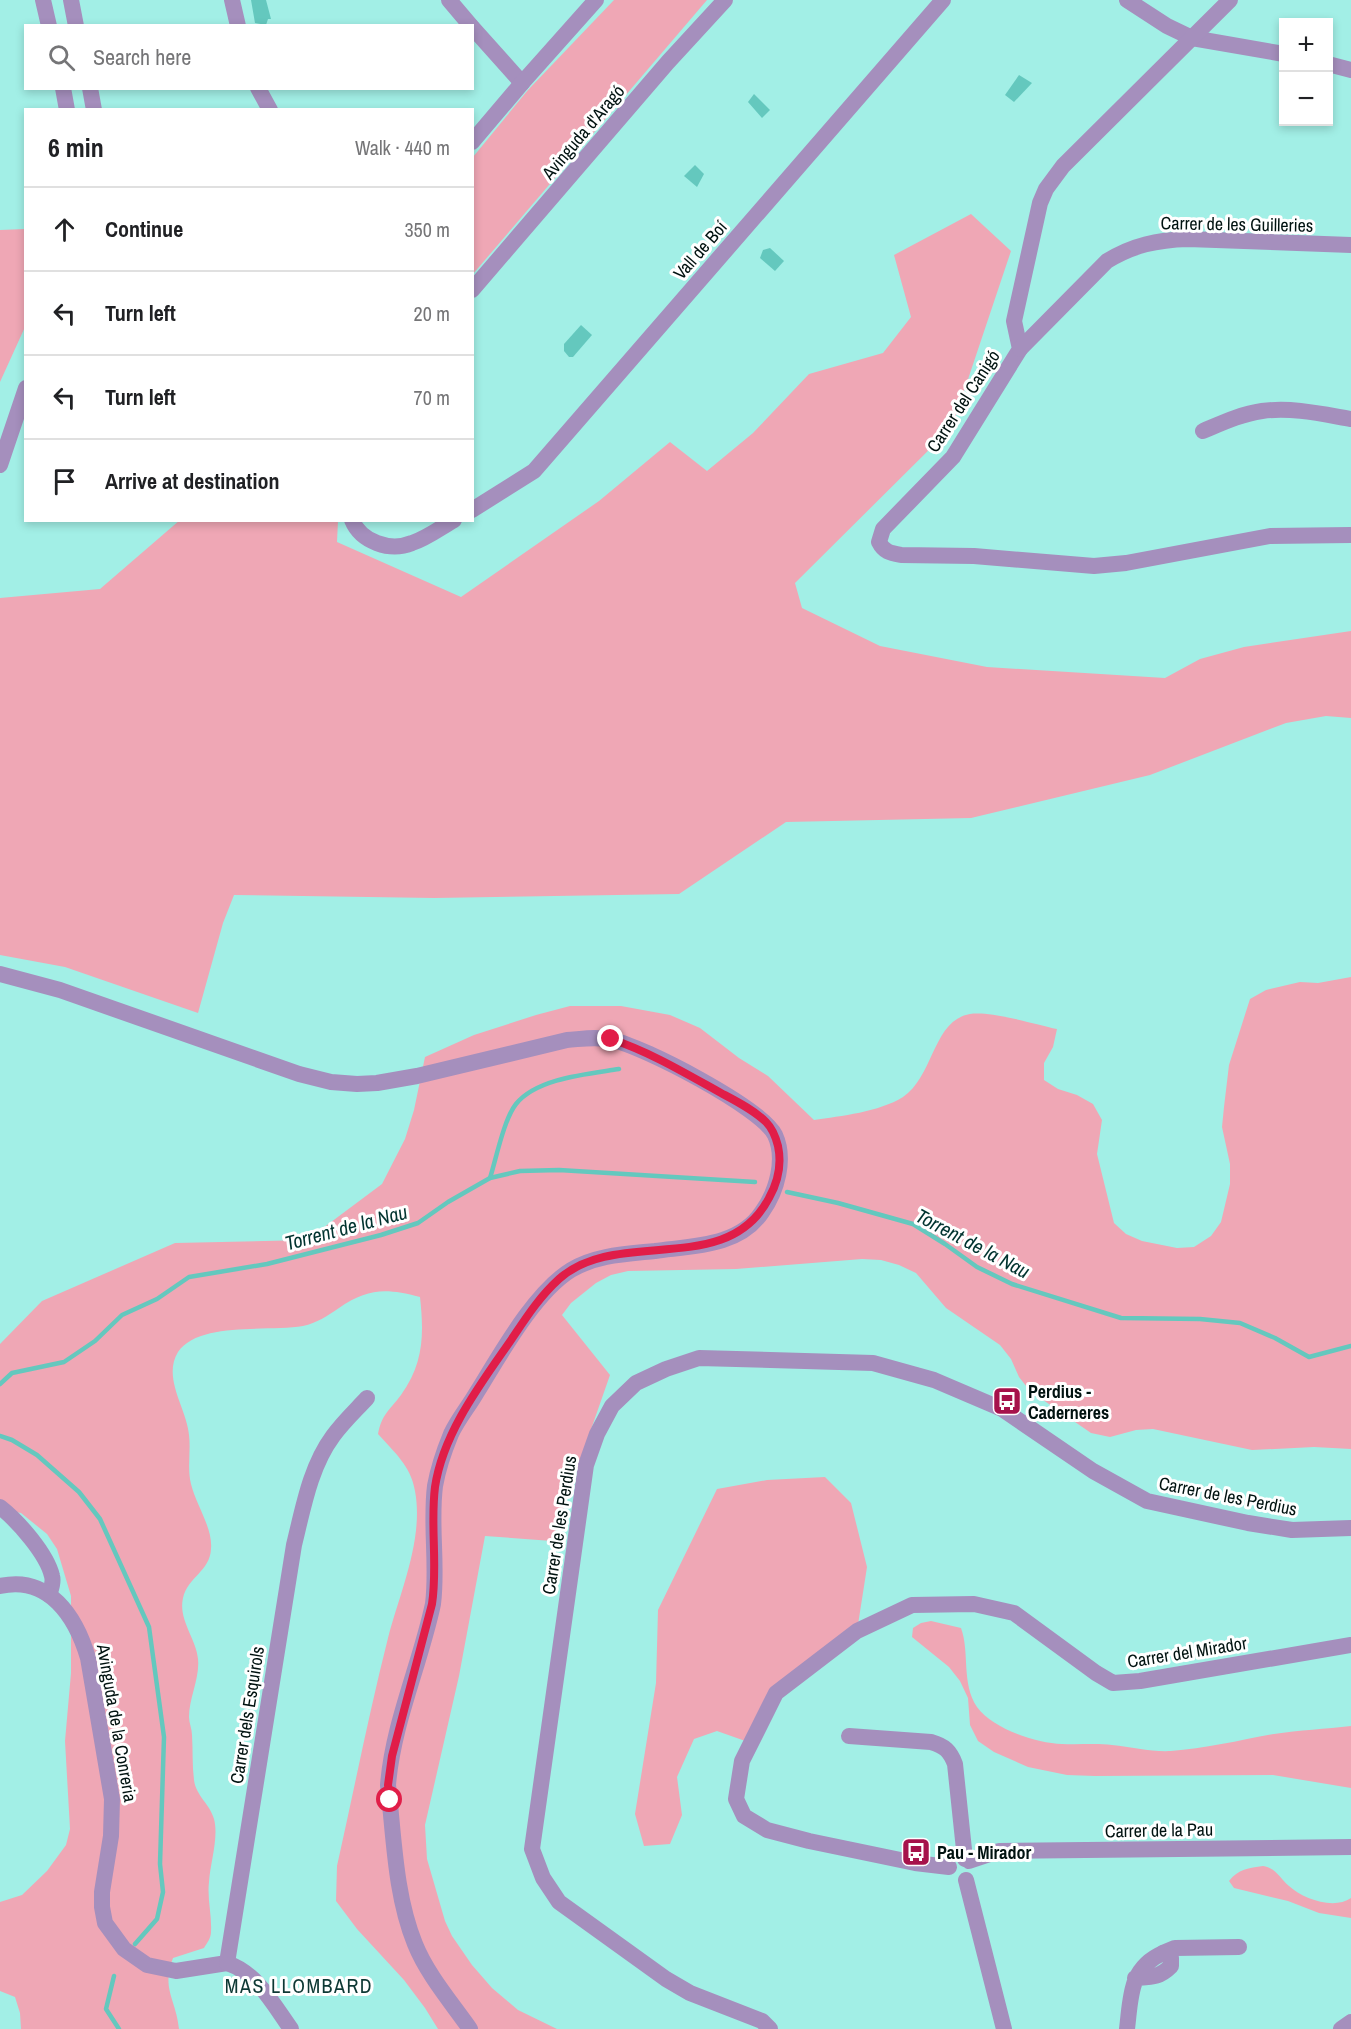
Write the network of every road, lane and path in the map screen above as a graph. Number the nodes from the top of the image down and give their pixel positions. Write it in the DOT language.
graph roads {
  1 [pos="44,0"];
  2 [pos="71,0"];
  3 [pos="232,0"];
  4 [pos="449,0"];
  5 [pos="596,0"];
  6 [pos="725,0"];
  7 [pos="943,0"];
  8 [pos="1127,0"];
  9 [pos="1230,0"];
  10 [pos="49,24"];
  11 [pos="76,24"];
  12 [pos="238,24"];
  13 [pos="470,24"];
  14 [pos="474,28"];
  15 [pos="1192,38"];
  16 [pos="1279,53"];
  17 [pos="1333,65"];
  18 [pos="1351,70"];
  19 [pos="522,83"];
  20 [pos="63,90"];
  21 [pos="90,90"];
  22 [pos="259,90"];
  23 [pos="67,108"];
  24 [pos="94,108"];
  25 [pos="269,108"];
  26 [pos="474,140"];
  27 [pos="1351,245"];
  28 [pos="474,288"];
  29 [pos="1020,350"];
  30 [pos="24,394"];
  31 [pos="1351,419"];
  32 [pos="1203,431"];
  33 [pos="0,465"];
  34 [pos="474,509"];
  35 [pos="353,522"];
  36 [pos="450,522"];
  37 [pos="1351,535"];
  38 [pos="0,974"];
  39 [pos="367,1398"];
  40 [pos="0,1507"];
  41 [pos="1351,1528"];
  42 [pos="0,1586"];
  43 [pos="49,1595"];
  44 [pos="1351,1645"];
  45 [pos="849,1736"];
  46 [pos="1351,1847"];
  47 [pos="967,1860"];
  48 [pos="949,1867"];
  49 [pos="966,1880"];
  50 [pos="1239,1947"];
  51 [pos="227,1963"];
  52 [pos="1351,2022"];
  53 [pos="291,2029"];
  54 [pos="470,2029"];
  55 [pos="770,2029"];
  56 [pos="1004,2029"];
  57 [pos="1127,2029"];
  58 [pos="1341,2029"];
  1 -- 10 [label="street"];
  2 -- 11 [label="street"];
  3 -- 12 [label="street"];
  4 -- 13 [label="street"];
  5 -- 19 [label="street"];
  6 -- 28 [label="street, Avinguda d'Aragó"];
  7 -- 34 [label="street, Vall de Boí"];
  8 -- 15 [label="street"];
  9 -- 15 [label="street, Carrer del Canigó"];
  14 -- 19 [label="street"];
  15 -- 16 [label="street"];
  15 -- 29 [label="street, Carrer del Canigó"];
  17 -- 18 [label="street"];
  19 -- 26 [label="street"];
  20 -- 23 [label="street"];
  21 -- 24 [label="street"];
  22 -- 25 [label="street"];
  27 -- 29 [label="street, Carrer de les Guilleries"];
  29 -- 37 [label="street, Carrer del Canigó"];
  30 -- 33 [label="street"];
  31 -- 32 [label="street"];
  35 -- 36 [label="street"];
  38 -- 54 [label="street"];
  39 -- 51 [label="street, Carrer dels Esquirols"];
  40 -- 43 [label="street"];
  41 -- 55 [label="street, Carrer de les Perdius"];
  42 -- 43 [label="street, Avinguda de la Conreria"];
  43 -- 51 [label="street, Avinguda de la Conreria"];
  44 -- 48 [label="street, Carrer del Mirador"];
  45 -- 47 [label="street"];
  46 -- 47 [label="street, Carrer de la Pau"];
  47 -- 48 [label="street"];
  47 -- 49 [label="street"];
  48 -- 49 [label="street"];
  49 -- 56 [label="street"];
  50 -- 57 [label="street"];
  51 -- 53 [label="street"];
  52 -- 58 [label="street"];
}
